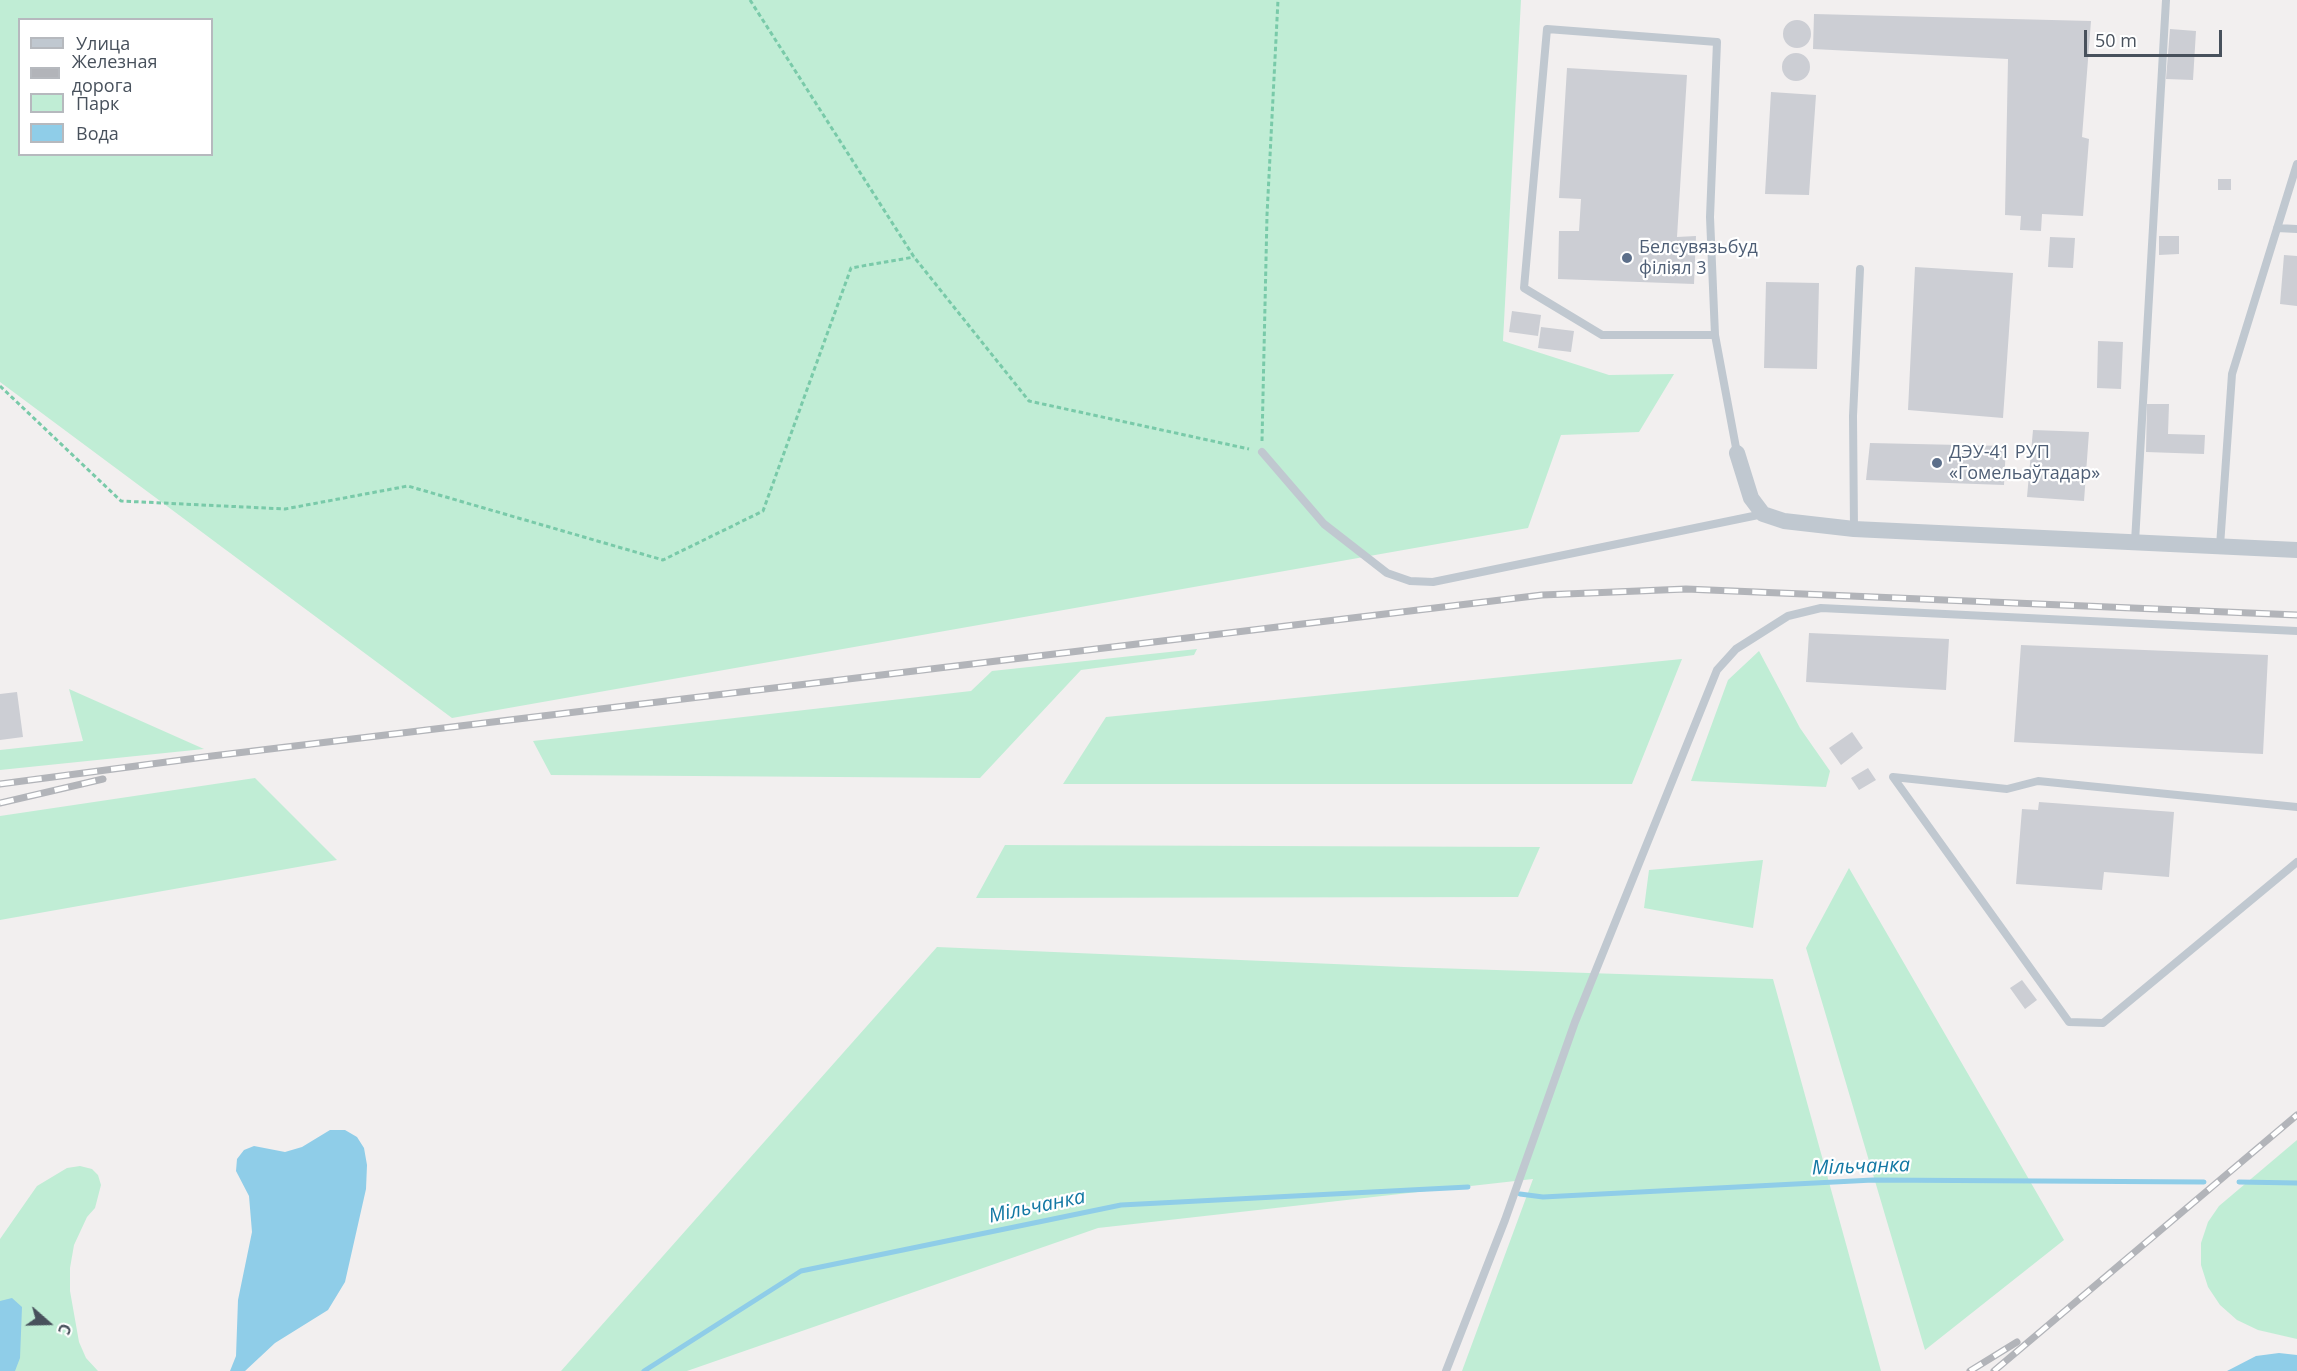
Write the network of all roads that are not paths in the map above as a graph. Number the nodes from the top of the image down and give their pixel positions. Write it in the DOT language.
graph roads {
  1 [pos="2166,0"];
  2 [pos="2297,164"];
  3 [pos="2277,228"];
  4 [pos="2297,229"];
  5 [pos="1860,269"];
  6 [pos="1715,335"];
  7 [pos="1262,452"];
  8 [pos="1737,453"];
  9 [pos="1763,513"];
  10 [pos="1854,529"];
  11 [pos="2135,542"];
  12 [pos="2220,546"];
  13 [pos="2297,550"];
  14 [pos="2297,631"];
  15 [pos="2297,807"];
  16 [pos="2297,862"];
  17 [pos="1446,1371"];
  1 -- 11 [label="lane"];
  2 -- 3 [label="lane"];
  3 -- 4 [label="lane"];
  3 -- 12 [label="lane"];
  5 -- 10 [label="lane"];
  6 -- 6 [label="lane"];
  6 -- 8 [label="lane"];
  7 -- 9 [label="lane"];
  8 -- 9 [label="street"];
  9 -- 10 [label="street"];
  10 -- 11 [label="street"];
  11 -- 12 [label="street"];
  12 -- 13 [label="street"];
  14 -- 17 [label="lane"];
  15 -- 16 [label="lane"];
}
